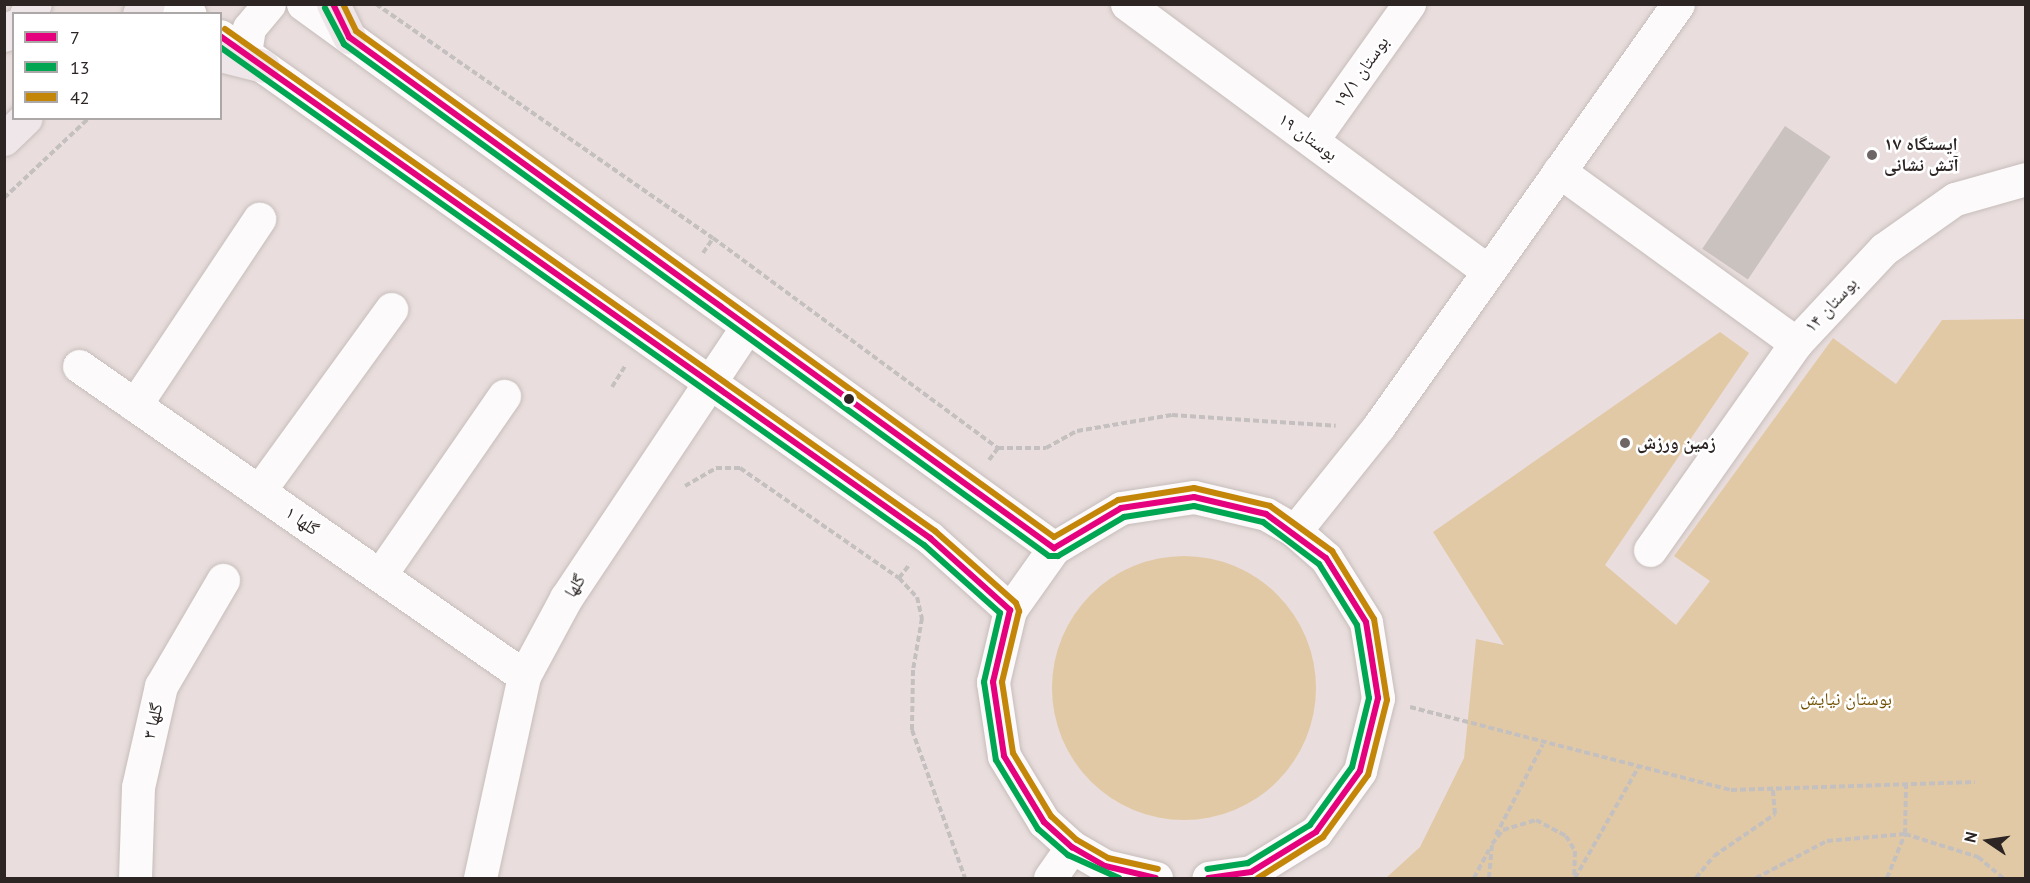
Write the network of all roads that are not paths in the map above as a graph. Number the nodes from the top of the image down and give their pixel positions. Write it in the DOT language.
graph roads {
  1 [pos="269,4"];
  2 [pos="303,4"];
  3 [pos="333,4"];
  4 [pos="1127,4"];
  5 [pos="1409,4"];
  6 [pos="1678,4"];
  7 [pos="349,37"];
  8 [pos="237,52"];
  9 [pos="24,120"];
  10 [pos="4,139"];
  11 [pos="1312,139"];
  12 [pos="1559,171"];
  13 [pos="2025,179"];
  14 [pos="259,219"];
  15 [pos="1488,271"];
  16 [pos="391,309"];
  17 [pos="747,327"];
  18 [pos="1796,343"];
  19 [pos="79,366"];
  20 [pos="709,385"];
  21 [pos="504,396"];
  22 [pos="135,405"];
  23 [pos="259,491"];
  24 [pos="1295,531"];
  25 [pos="1054,548"];
  26 [pos="1650,550"];
  27 [pos="380,575"];
  28 [pos="223,580"];
  29 [pos="1010,610"];
  30 [pos="524,676"];
  31 [pos="1072,847"];
  32 [pos="135,879"];
  33 [pos="480,879"];
  34 [pos="1050,879"];
  35 [pos="1156,879"];
  36 [pos="1208,879"];
  1 -- 8 [label="street"];
  2 -- 7 [label="street"];
  3 -- 7 [label="main road"];
  4 -- 11 [label="street, بوستان ۱۹"];
  5 -- 11 [label="street, بوستان ۱۹/۱"];
  6 -- 12 [label="street"];
  7 -- 17 [label="street"];
  8 -- 20 [label="street"];
  9 -- 10 [label="main road"];
  11 -- 15 [label="street, بوستان ۱۹"];
  12 -- 15 [label="street"];
  12 -- 18 [label="street, بوستان ۱۴"];
  13 -- 18 [label="street, بوستان ۱۴"];
  14 -- 22 [label="street"];
  15 -- 24 [label="street"];
  16 -- 23 [label="street"];
  17 -- 20 [label="street, گلها"];
  17 -- 25 [label="street"];
  18 -- 26 [label="street"];
  19 -- 22 [label="street, گلها ۱"];
  20 -- 29 [label="street"];
  20 -- 30 [label="street, گلها"];
  21 -- 27 [label="street"];
  22 -- 23 [label="street, گلها ۱"];
  23 -- 27 [label="street, گلها ۱"];
  24 -- 25 [label="street"];
  24 -- 36 [label="street"];
  25 -- 29 [label="street"];
  27 -- 30 [label="street, گلها ۱"];
  28 -- 32 [label="street, گلها ۳"];
  29 -- 31 [label="street"];
  30 -- 33 [label="street, گلها"];
  31 -- 34 [label="street"];
  31 -- 35 [label="street"];
}
